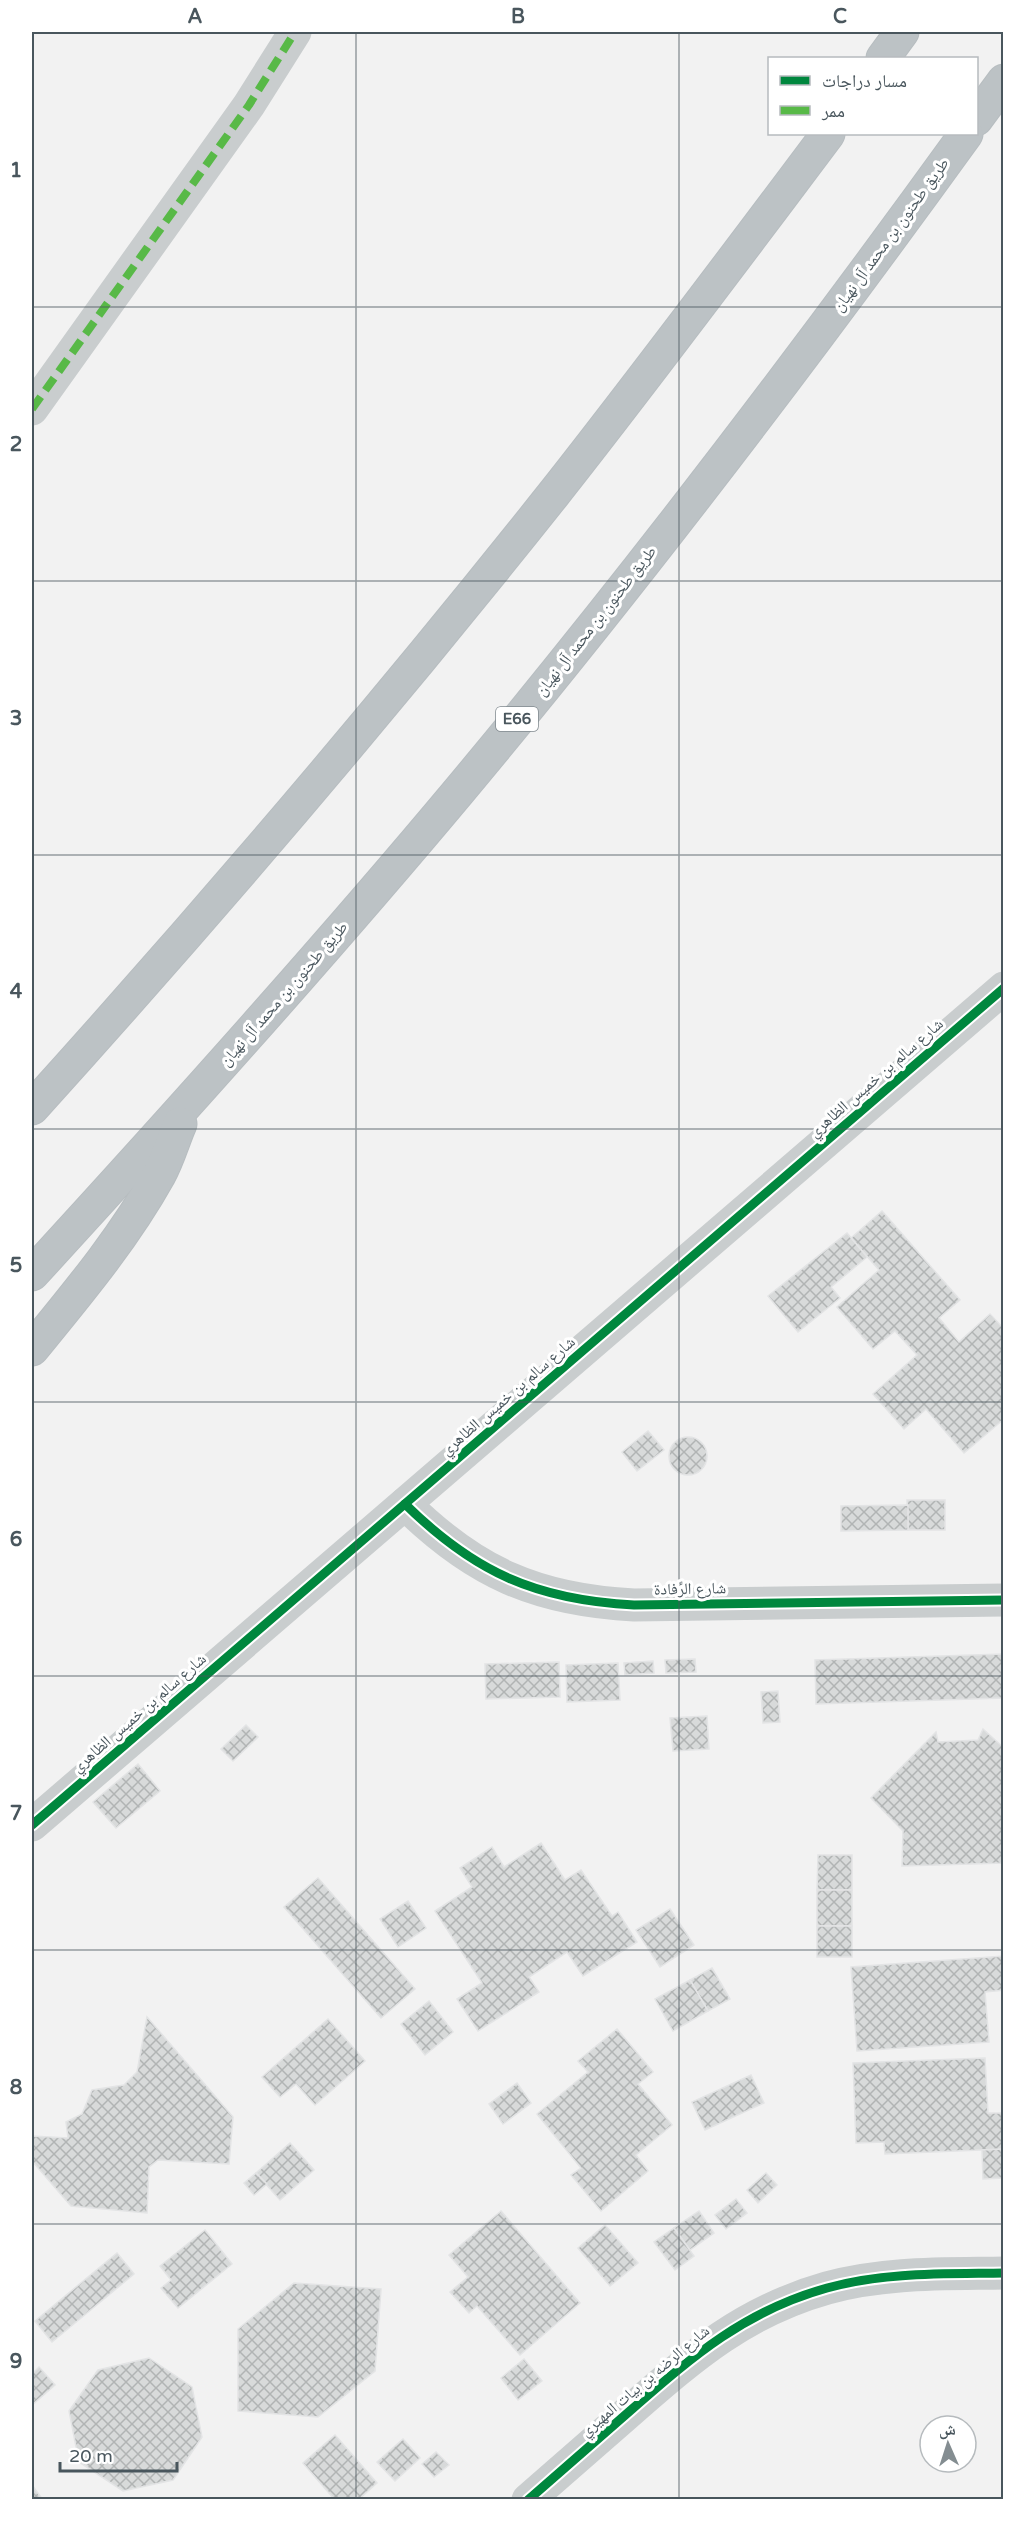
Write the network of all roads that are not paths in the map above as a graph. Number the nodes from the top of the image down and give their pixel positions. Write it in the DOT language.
graph roads {
  1 [pos="295,32"];
  2 [pos="902,32"];
  3 [pos="884,57"];
  4 [pos="1004,81"];
  5 [pos="978,115"];
  6 [pos="827,135"];
  7 [pos="965,135"];
  8 [pos="32,409"];
  9 [pos="1004,988"];
  10 [pos="188,1102"];
  11 [pos="32,1108"];
  12 [pos="32,1274"];
  13 [pos="32,1349"];
  14 [pos="405,1504"];
  15 [pos="1004,1600"];
  16 [pos="32,1825"];
  17 [pos="1004,2273"];
  18 [pos="528,2499"];
  1 -- 8 [label="street"];
  2 -- 3 [label="highway"];
  4 -- 5 [label="highway"];
  6 -- 11 [label="highway"];
  7 -- 10 [label="highway, طريق طحنون بن محمد آل نهيان / E66"];
  9 -- 14 [label="street, شارع سالم بن خميس الظاهري"];
  10 -- 12 [label="highway, طريق طحنون بن محمد آل نهيان / E66"];
  10 -- 13 [label="highway"];
  14 -- 15 [label="street, شارع الرِّفادة"];
  14 -- 16 [label="street, شارع سالم بن خميس الظاهري"];
  17 -- 18 [label="street, شارع الرضه بن بيات المهيري"];
}
